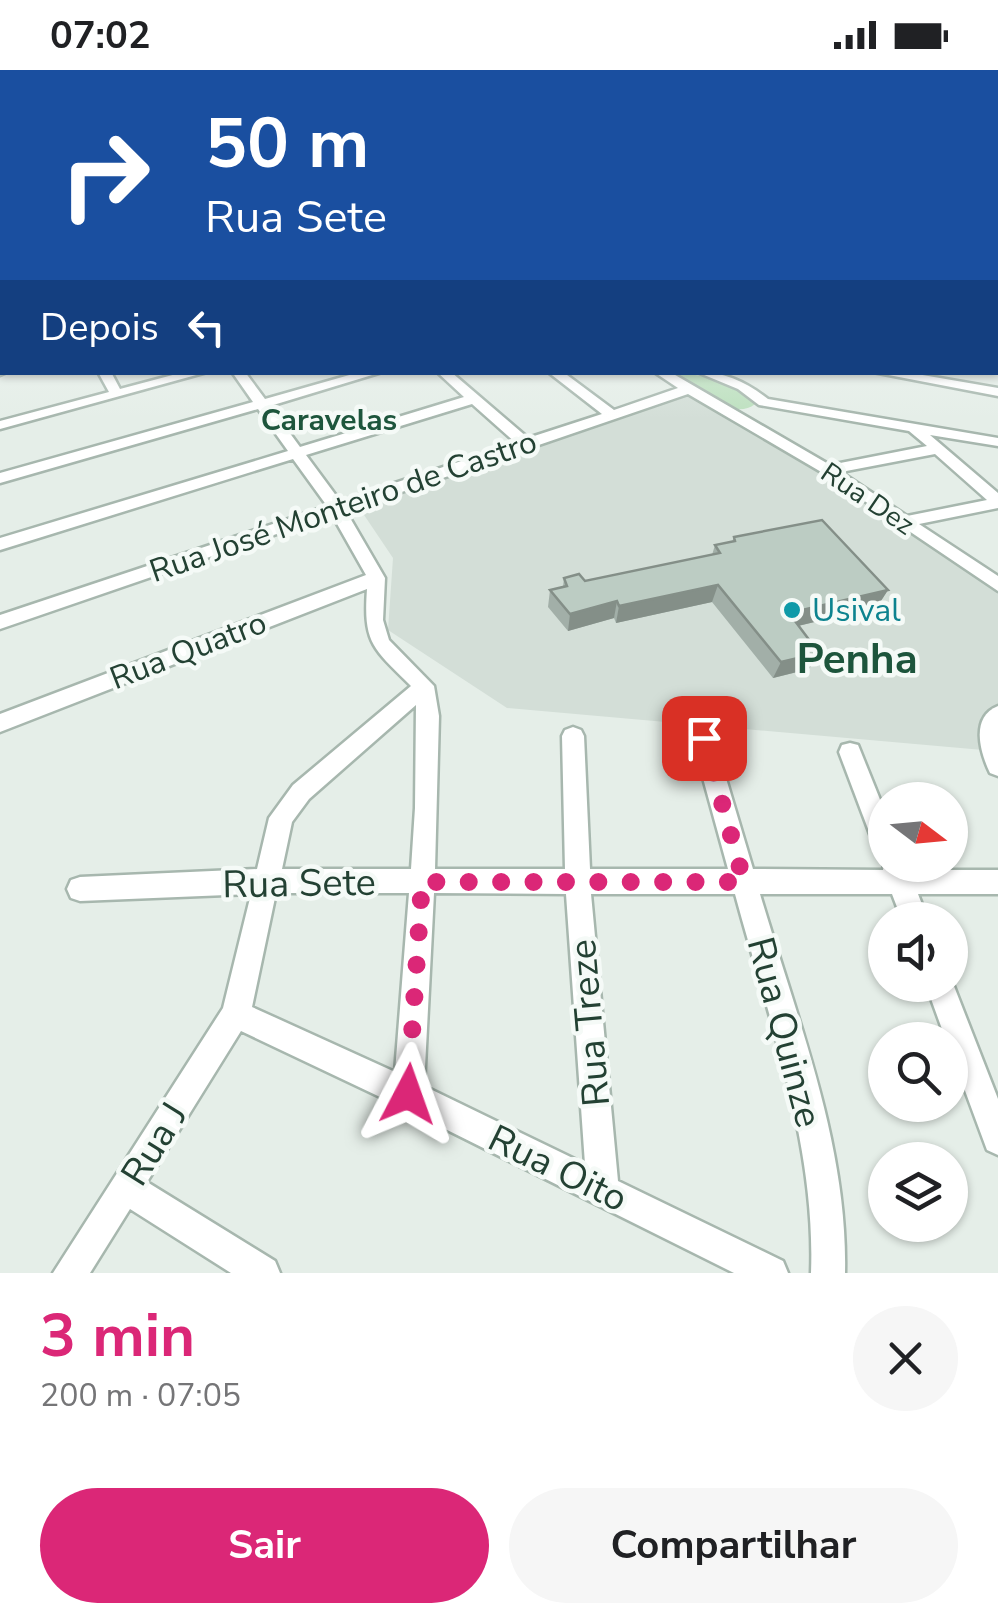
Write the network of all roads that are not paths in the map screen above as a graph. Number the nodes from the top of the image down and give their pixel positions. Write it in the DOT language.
graph roads {
  1 [pos="106,375"];
  2 [pos="191,375"];
  3 [pos="240,375"];
  4 [pos="366,375"];
  5 [pos="446,375"];
  6 [pos="558,375"];
  7 [pos="664,375"];
  8 [pos="712,375"];
  9 [pos="902,375"];
  10 [pos="686,390"];
  11 [pos="996,390"];
  12 [pos="116,396"];
  13 [pos="473,399"];
  14 [pos="764,402"];
  15 [pos="262,406"];
  16 [pos="611,414"];
  17 [pos="734,414"];
  18 [pos="0,425"];
  19 [pos="913,426"];
  20 [pos="998,442"];
  21 [pos="525,443"];
  22 [pos="936,448"];
  23 [pos="296,452"];
  24 [pos="828,470"];
  25 [pos="0,478"];
  26 [pos="998,502"];
  27 [pos="337,509"];
  28 [pos="904,522"];
  29 [pos="0,544"];
  30 [pos="376,578"];
  31 [pos="998,585"];
  32 [pos="0,622"];
  33 [pos="424,686"];
  34 [pos="998,715"];
  35 [pos="0,722"];
  36 [pos="573,736"];
  37 [pos="704,738"];
  38 [pos="850,752"];
  39 [pos="998,766"];
  40 [pos="868,798"];
  41 [pos="868,876"];
  42 [pos="968,880"];
  43 [pos="267,881"];
  44 [pos="422,882"];
  45 [pos="744,882"];
  46 [pos="998,882"];
  47 [pos="578,884"];
  48 [pos="80,889"];
  49 [pos="946,1002"];
  50 [pos="236,1014"];
  51 [pos="408,1094"];
  52 [pos="998,1140"];
  53 [pos="126,1188"];
  54 [pos="603,1191"];
  55 [pos="70,1273"];
  56 [pos="263,1273"];
  57 [pos="771,1273"];
  58 [pos="828,1273"];
  1 -- 12 [label="street"];
  2 -- 12 [label="street"];
  3 -- 15 [label="street"];
  4 -- 15 [label="street"];
  5 -- 13 [label="street"];
  6 -- 16 [label="street"];
  7 -- 10 [label="street, Rua Dez"];
  8 -- 14 [label="street"];
  9 -- 11 [label="street"];
  10 -- 16 [label="street, Rua José Monteiro de Castro"];
  10 -- 17 [label="street, Rua Dez"];
  12 -- 18 [label="street"];
  13 -- 21 [label="street"];
  13 -- 23 [label="street"];
  14 -- 17 [label="street"];
  14 -- 19 [label="street"];
  15 -- 23 [label="street"];
  15 -- 25 [label="street"];
  16 -- 21 [label="street, Rua José Monteiro de Castro"];
  17 -- 24 [label="street, Rua Dez"];
  19 -- 20 [label="street"];
  19 -- 22 [label="street"];
  21 -- 27 [label="street, Rua José Monteiro de Castro"];
  22 -- 24 [label="street"];
  22 -- 26 [label="street"];
  23 -- 27 [label="street"];
  23 -- 29 [label="street"];
  24 -- 28 [label="street, Rua Dez"];
  26 -- 28 [label="street"];
  27 -- 30 [label="street"];
  27 -- 32 [label="street, Rua José Monteiro de Castro"];
  28 -- 31 [label="street, Rua Dez"];
  30 -- 33 [label="street"];
  30 -- 35 [label="street, Rua Quatro"];
  33 -- 43 [label="street, Rua J"];
  33 -- 44 [label="street"];
  34 -- 39 [label="street"];
  36 -- 47 [label="street, Rua Treze"];
  37 -- 45 [label="street, Rua Quinze"];
  38 -- 40 [label="street"];
  41 -- 45 [label="street, Rua Sete"];
  42 -- 46 [label="street, Rua Sete"];
  43 -- 44 [label="street, Rua Sete"];
  43 -- 48 [label="street, Rua Sete"];
  43 -- 50 [label="street, Rua J"];
  44 -- 47 [label="street, Rua Sete"];
  44 -- 51 [label="street"];
  45 -- 47 [label="street, Rua Sete"];
  45 -- 58 [label="street, Rua Quinze"];
  47 -- 54 [label="street, Rua Treze"];
  49 -- 52 [label="street"];
  50 -- 51 [label="street, Rua Oito"];
  50 -- 53 [label="street, Rua J"];
  51 -- 54 [label="street, Rua Oito"];
  53 -- 55 [label="street, Rua J"];
  53 -- 56 [label="street"];
  54 -- 57 [label="street, Rua Oito"];
}
